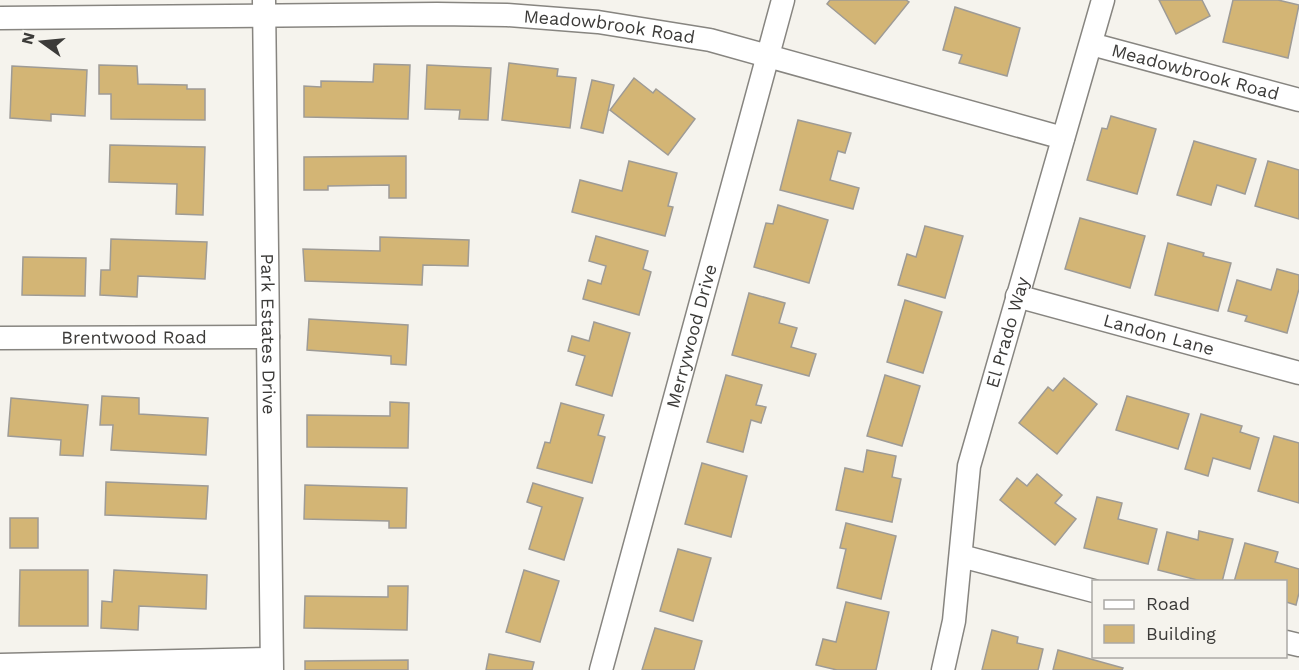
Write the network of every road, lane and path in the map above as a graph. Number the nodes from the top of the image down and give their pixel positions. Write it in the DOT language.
graph roads {
  1 [pos="783,0"];
  2 [pos="1104,0"];
  3 [pos="264,8"];
  4 [pos="0,18"];
  5 [pos="1091,44"];
  6 [pos="767,56"];
  7 [pos="1299,100"];
  8 [pos="1063,138"];
  9 [pos="1017,297"];
  10 [pos="268,337"];
  11 [pos="0,338"];
  12 [pos="1299,373"];
  13 [pos="961,556"];
  14 [pos="1092,590"];
  15 [pos="271,664"];
  16 [pos="0,665"];
  17 [pos="601,670"];
  18 [pos="943,670"];
  1 -- 6 [label="street, Merrywood Drive"];
  2 -- 5 [label="street, El Prado Way"];
  3 -- 4 [label="street, Meadowbrook Road"];
  3 -- 6 [label="street, Meadowbrook Road"];
  3 -- 10 [label="street, Park Estates Drive"];
  5 -- 7 [label="street, Meadowbrook Road"];
  5 -- 8 [label="street, El Prado Way"];
  6 -- 8 [label="street, Meadowbrook Road"];
  6 -- 17 [label="street, Merrywood Drive"];
  8 -- 9 [label="street, El Prado Way"];
  9 -- 12 [label="street, Landon Lane"];
  9 -- 13 [label="street, El Prado Way"];
  10 -- 11 [label="street, Brentwood Road"];
  10 -- 15 [label="street, Park Estates Drive"];
  13 -- 14 [label="street"];
  13 -- 18 [label="street, El Prado Way"];
  15 -- 16 [label="street"];
}
